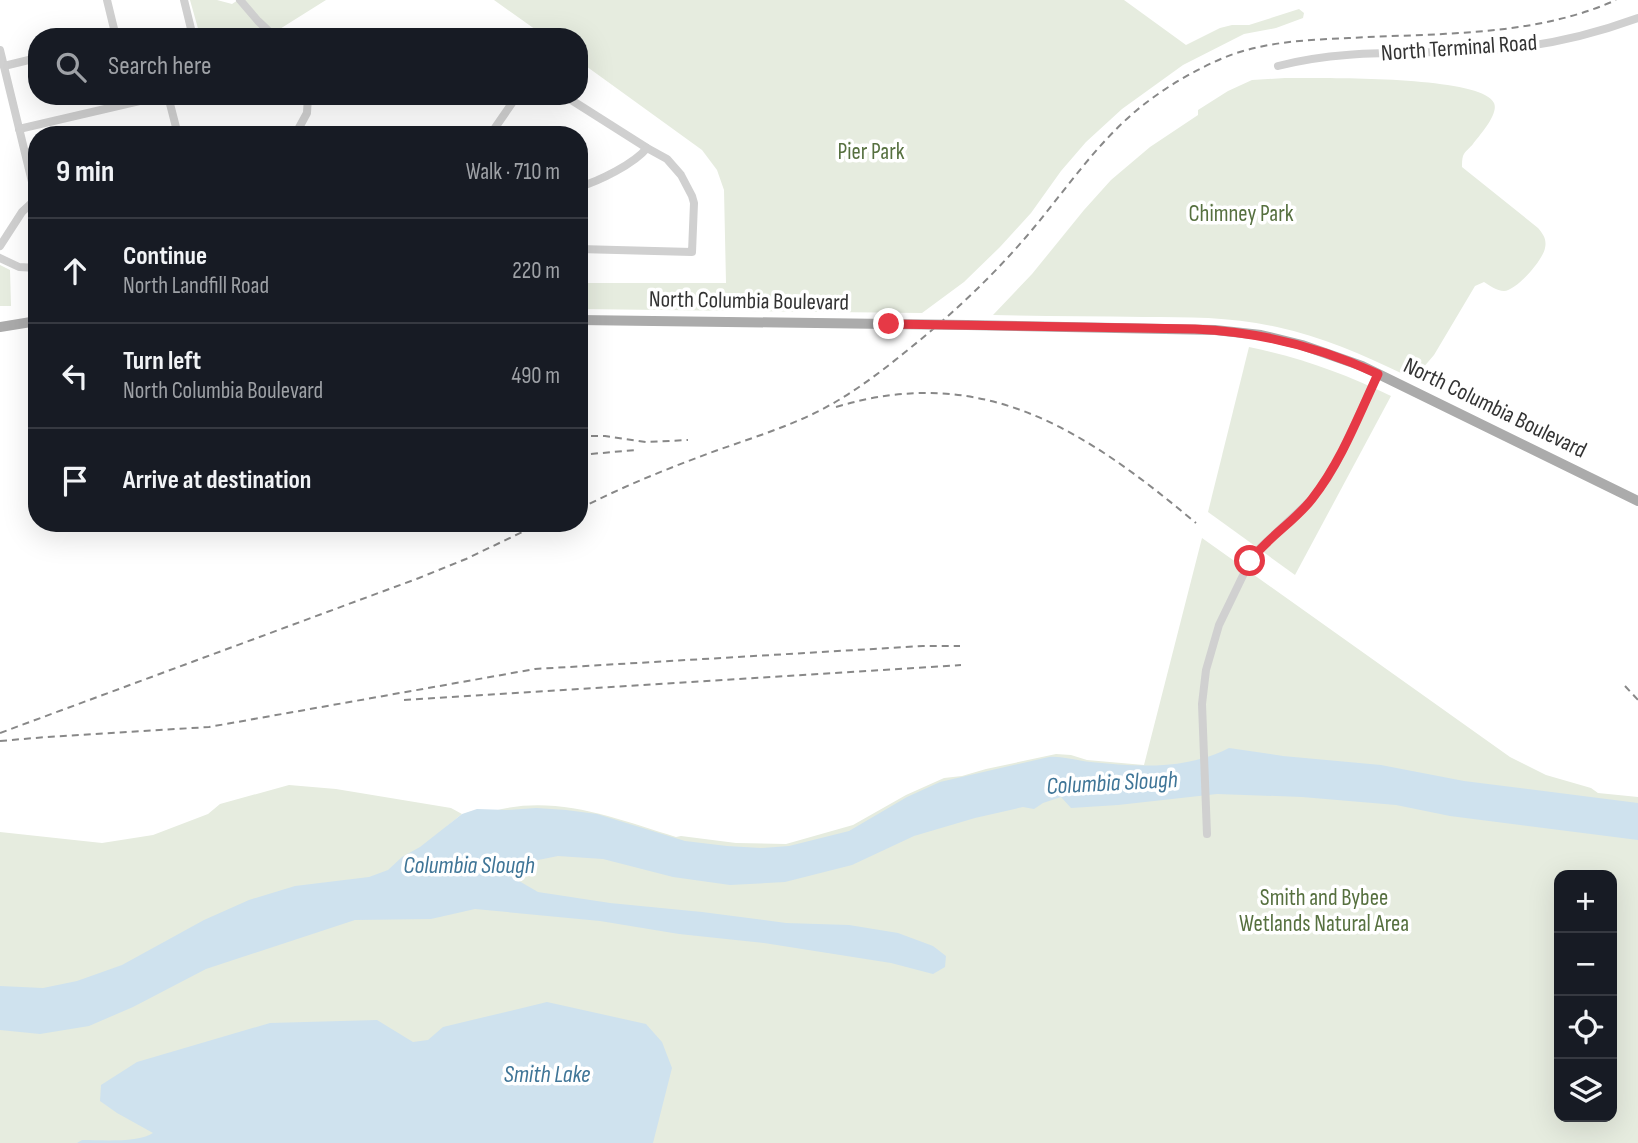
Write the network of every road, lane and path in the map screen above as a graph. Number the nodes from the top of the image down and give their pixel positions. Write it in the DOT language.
graph roads {
  1 [pos="107,0"];
  2 [pos="184,0"];
  3 [pos="240,0"];
  4 [pos="1638,18"];
  5 [pos="114,28"];
  6 [pos="191,28"];
  7 [pos="265,28"];
  8 [pos="0,50"];
  9 [pos="28,60"];
  10 [pos="4,66"];
  11 [pos="1278,66"];
  12 [pos="113,105"];
  13 [pos="170,105"];
  14 [pos="307,105"];
  15 [pos="511,105"];
  16 [pos="579,105"];
  17 [pos="31,126"];
  18 [pos="176,126"];
  19 [pos="300,126"];
  20 [pos="496,126"];
  21 [pos="28,127"];
  22 [pos="19,129"];
  23 [pos="647,148"];
  24 [pos="28,164"];
  25 [pos="588,184"];
  26 [pos="28,206"];
  27 [pos="0,246"];
  28 [pos="588,249"];
  29 [pos="0,258"];
  30 [pos="28,268"];
  31 [pos="588,320"];
  32 [pos="28,322"];
  33 [pos="0,327"];
  34 [pos="1378,374"];
  35 [pos="1638,501"];
  36 [pos="1207,834"];
  1 -- 5 [label="street"];
  2 -- 6 [label="street"];
  3 -- 7 [label="street"];
  4 -- 11 [label="street, North Terminal Road"];
  8 -- 10 [label="street"];
  9 -- 10 [label="street"];
  10 -- 22 [label="street"];
  12 -- 17 [label="street"];
  13 -- 18 [label="street"];
  14 -- 19 [label="street"];
  15 -- 20 [label="street"];
  16 -- 23 [label="street"];
  21 -- 22 [label="street"];
  22 -- 24 [label="street"];
  23 -- 25 [label="street"];
  23 -- 28 [label="street"];
  26 -- 27 [label="street"];
  29 -- 30 [label="street"];
  31 -- 34 [label="main road, North Columbia Boulevard, bridge"];
  32 -- 33 [label="main road"];
  34 -- 35 [label="main road, North Columbia Boulevard"];
  34 -- 36 [label="street"];
}
